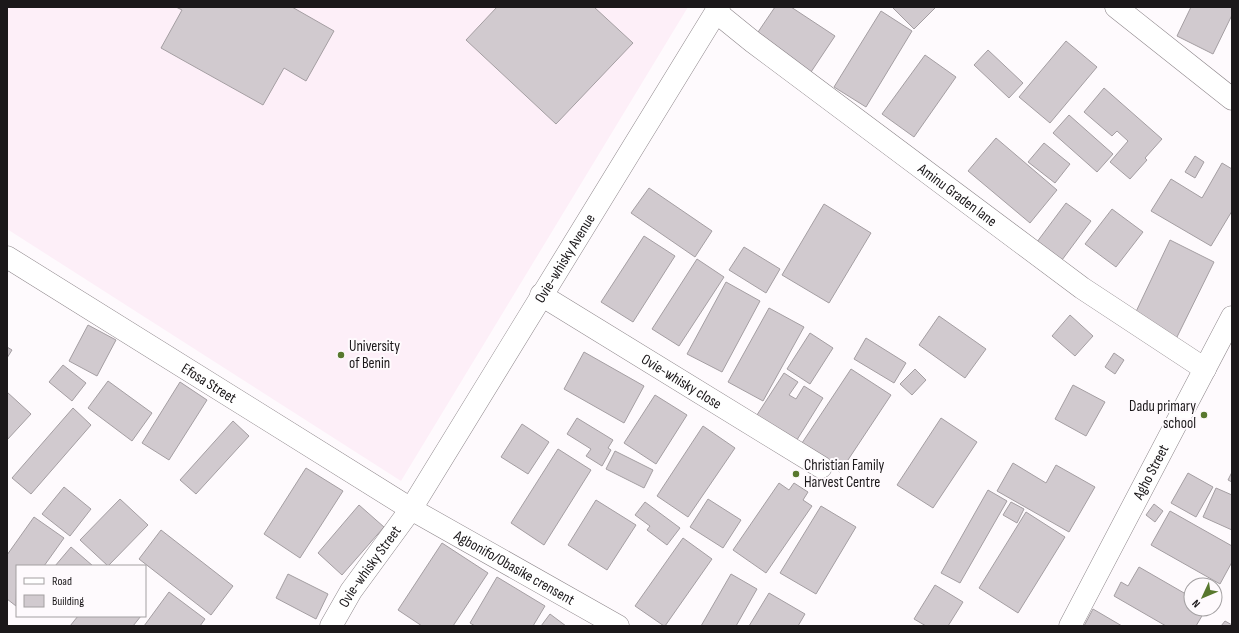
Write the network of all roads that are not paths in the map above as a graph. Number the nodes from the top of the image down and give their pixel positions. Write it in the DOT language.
graph roads {
  1 [pos="1116,7"];
  2 [pos="717,10"];
  3 [pos="1232,99"];
  4 [pos="7,257"];
  5 [pos="541,295"];
  6 [pos="1232,318"];
  7 [pos="1205,369"];
  8 [pos="821,467"];
  9 [pos="411,509"];
  10 [pos="331,626"];
  11 [pos="618,626"];
  12 [pos="1070,626"];
  1 -- 3 [label="street"];
  2 -- 5 [label="street, Ovie-whisky Avenue"];
  2 -- 7 [label="street, Aminu Graden lane"];
  4 -- 9 [label="street, Efosa Street"];
  5 -- 8 [label="street, Ovie-whisky close"];
  5 -- 9 [label="street, Ovie-whisky Avenue"];
  6 -- 7 [label="street, Agho Street"];
  7 -- 12 [label="street, Agho Street"];
  9 -- 10 [label="street, Ovie-whisky Street"];
  9 -- 11 [label="street, Agbonifo/Obasike crensent"];
}
